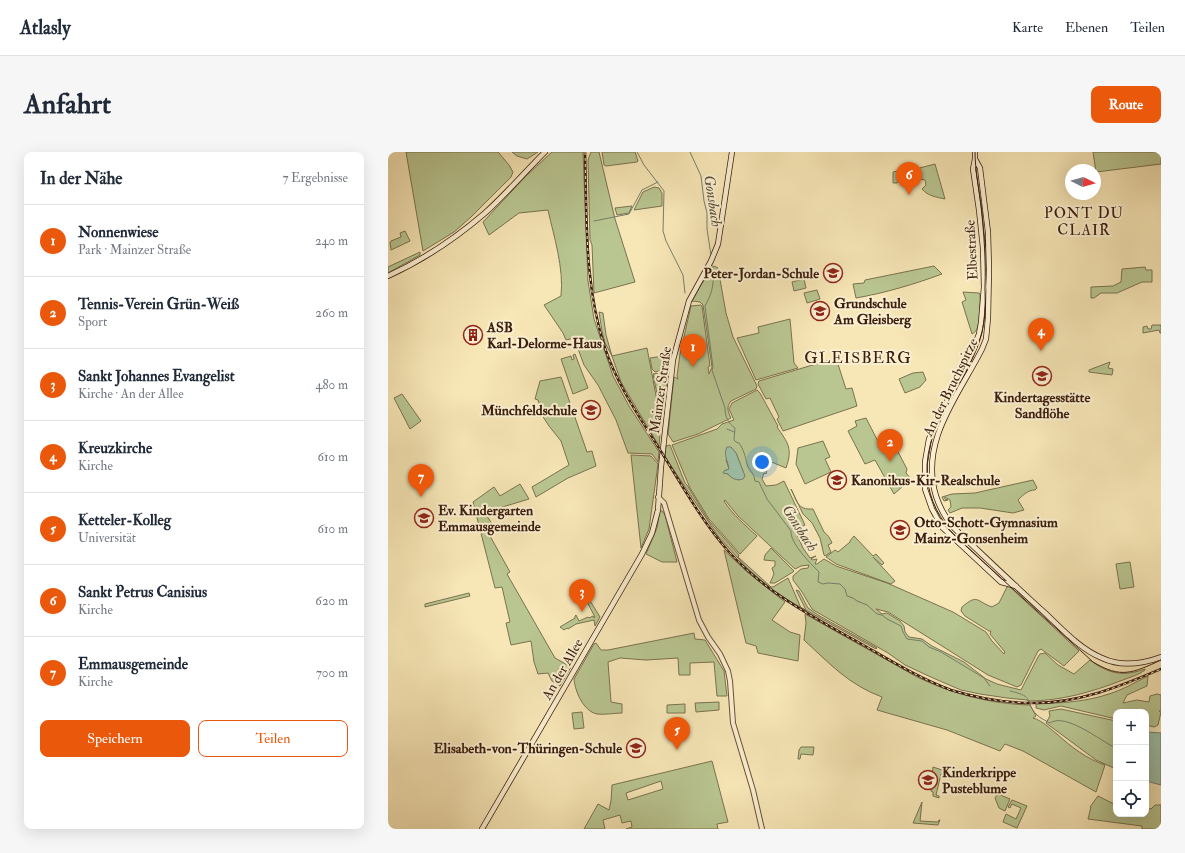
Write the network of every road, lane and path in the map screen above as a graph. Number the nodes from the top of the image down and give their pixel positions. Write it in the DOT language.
graph roads {
  1 [pos="545,152"];
  2 [pos="732,152"];
  3 [pos="975,152"];
  4 [pos="976,159"];
  5 [pos="388,276"];
  6 [pos="986,334"];
  7 [pos="976,341"];
  8 [pos="658,498"];
  9 [pos="658,507"];
  10 [pos="667,516"];
  11 [pos="656,518"];
  12 [pos="1005,576"];
  13 [pos="1001,582"];
  14 [pos="1016,586"];
  15 [pos="1161,656"];
  16 [pos="482,829"];
  17 [pos="762,829"];
  1 -- 5 [label="main road"];
  2 -- 8 [label="main road, Mainzer Straße"];
  3 -- 4 [label="main road, Elbestraße"];
  4 -- 6 [label="main road, Elbestraße"];
  4 -- 7 [label="main road, Elbestraße"];
  6 -- 12 [label="main road, An der Bruchspitze"];
  7 -- 13 [label="main road, An der Bruchspitze"];
  8 -- 9 [label="main road, An der Allee"];
  8 -- 10 [label="street"];
  8 -- 11 [label="main road, An der Allee"];
  9 -- 10 [label="street"];
  9 -- 11 [label="main road, An der Allee"];
  10 -- 17 [label="street"];
  11 -- 16 [label="main road, An der Allee"];
  12 -- 13 [label="main road"];
  12 -- 14 [label="main road, An der Bruchspitze"];
  13 -- 14 [label="main road, An der Bruchspitze"];
  14 -- 15 [label="main road, An der Bruchspitze"];
}
